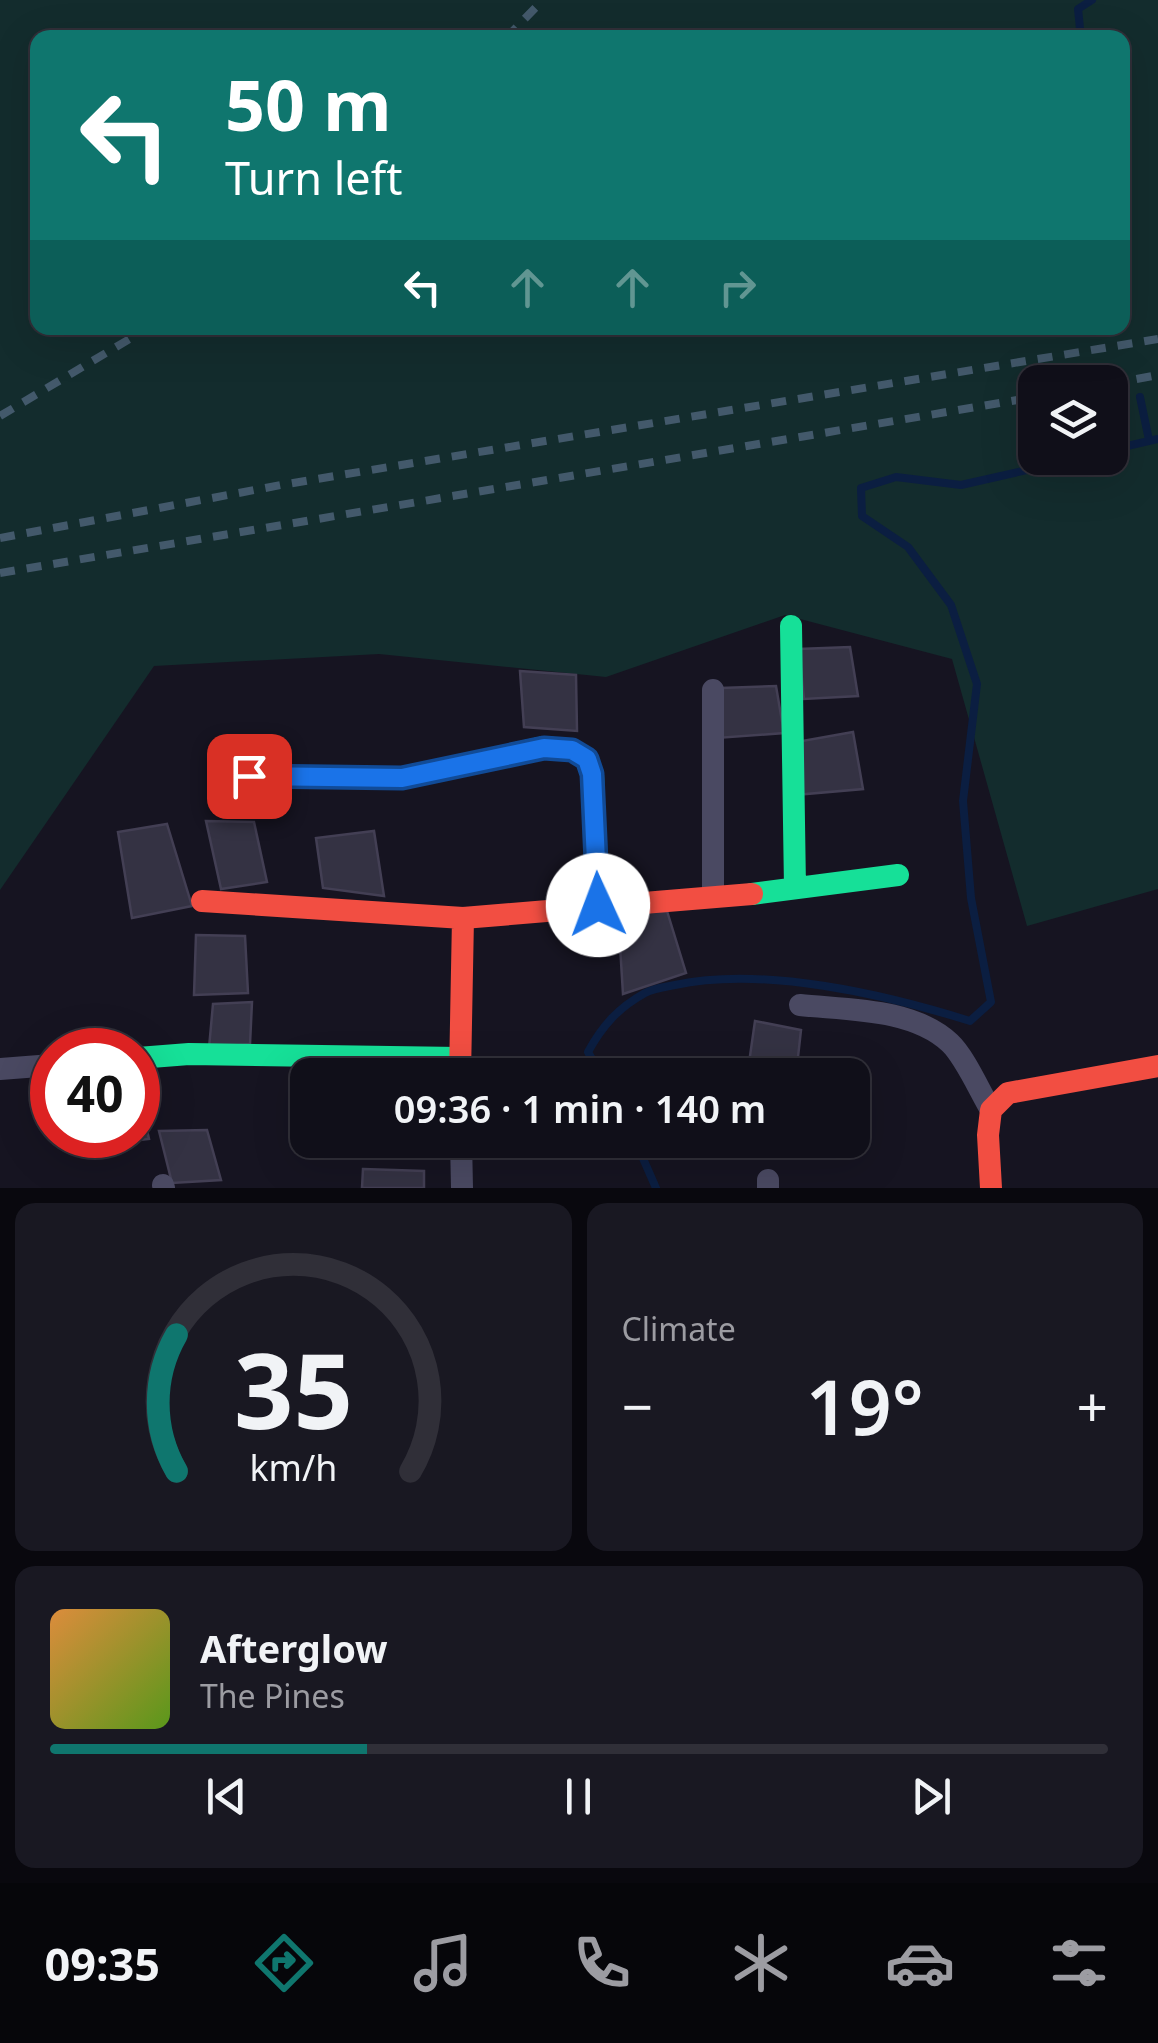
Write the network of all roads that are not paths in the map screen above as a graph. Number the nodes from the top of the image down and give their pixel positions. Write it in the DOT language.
graph roads {
  1 [pos="790,626"];
  2 [pos="714,690"];
  3 [pos="249,776"];
  4 [pos="898,875"];
  5 [pos="795,888"];
  6 [pos="713,897"];
  7 [pos="202,901"];
  8 [pos="598,905"];
  9 [pos="463,918"];
  10 [pos="800,1005"];
  11 [pos="160,1056"];
  12 [pos="460,1058"];
  13 [pos="290,1059"];
  14 [pos="1158,1066"];
  15 [pos="30,1067"];
  16 [pos="0,1069"];
  17 [pos="991,1110"];
  18 [pos="461,1158"];
  19 [pos="462,1188"];
  20 [pos="991,1188"];
  1 -- 5 [label="street"];
  2 -- 6 [label="street"];
  3 -- 8 [label="street"];
  4 -- 5 [label="street"];
  5 -- 6 [label="street"];
  6 -- 8 [label="street"];
  7 -- 9 [label="street"];
  8 -- 9 [label="street"];
  9 -- 12 [label="street"];
  10 -- 17 [label="street"];
  11 -- 13 [label="street"];
  14 -- 17 [label="street"];
  15 -- 16 [label="street"];
  17 -- 20 [label="street"];
  18 -- 19 [label="street"];
}
